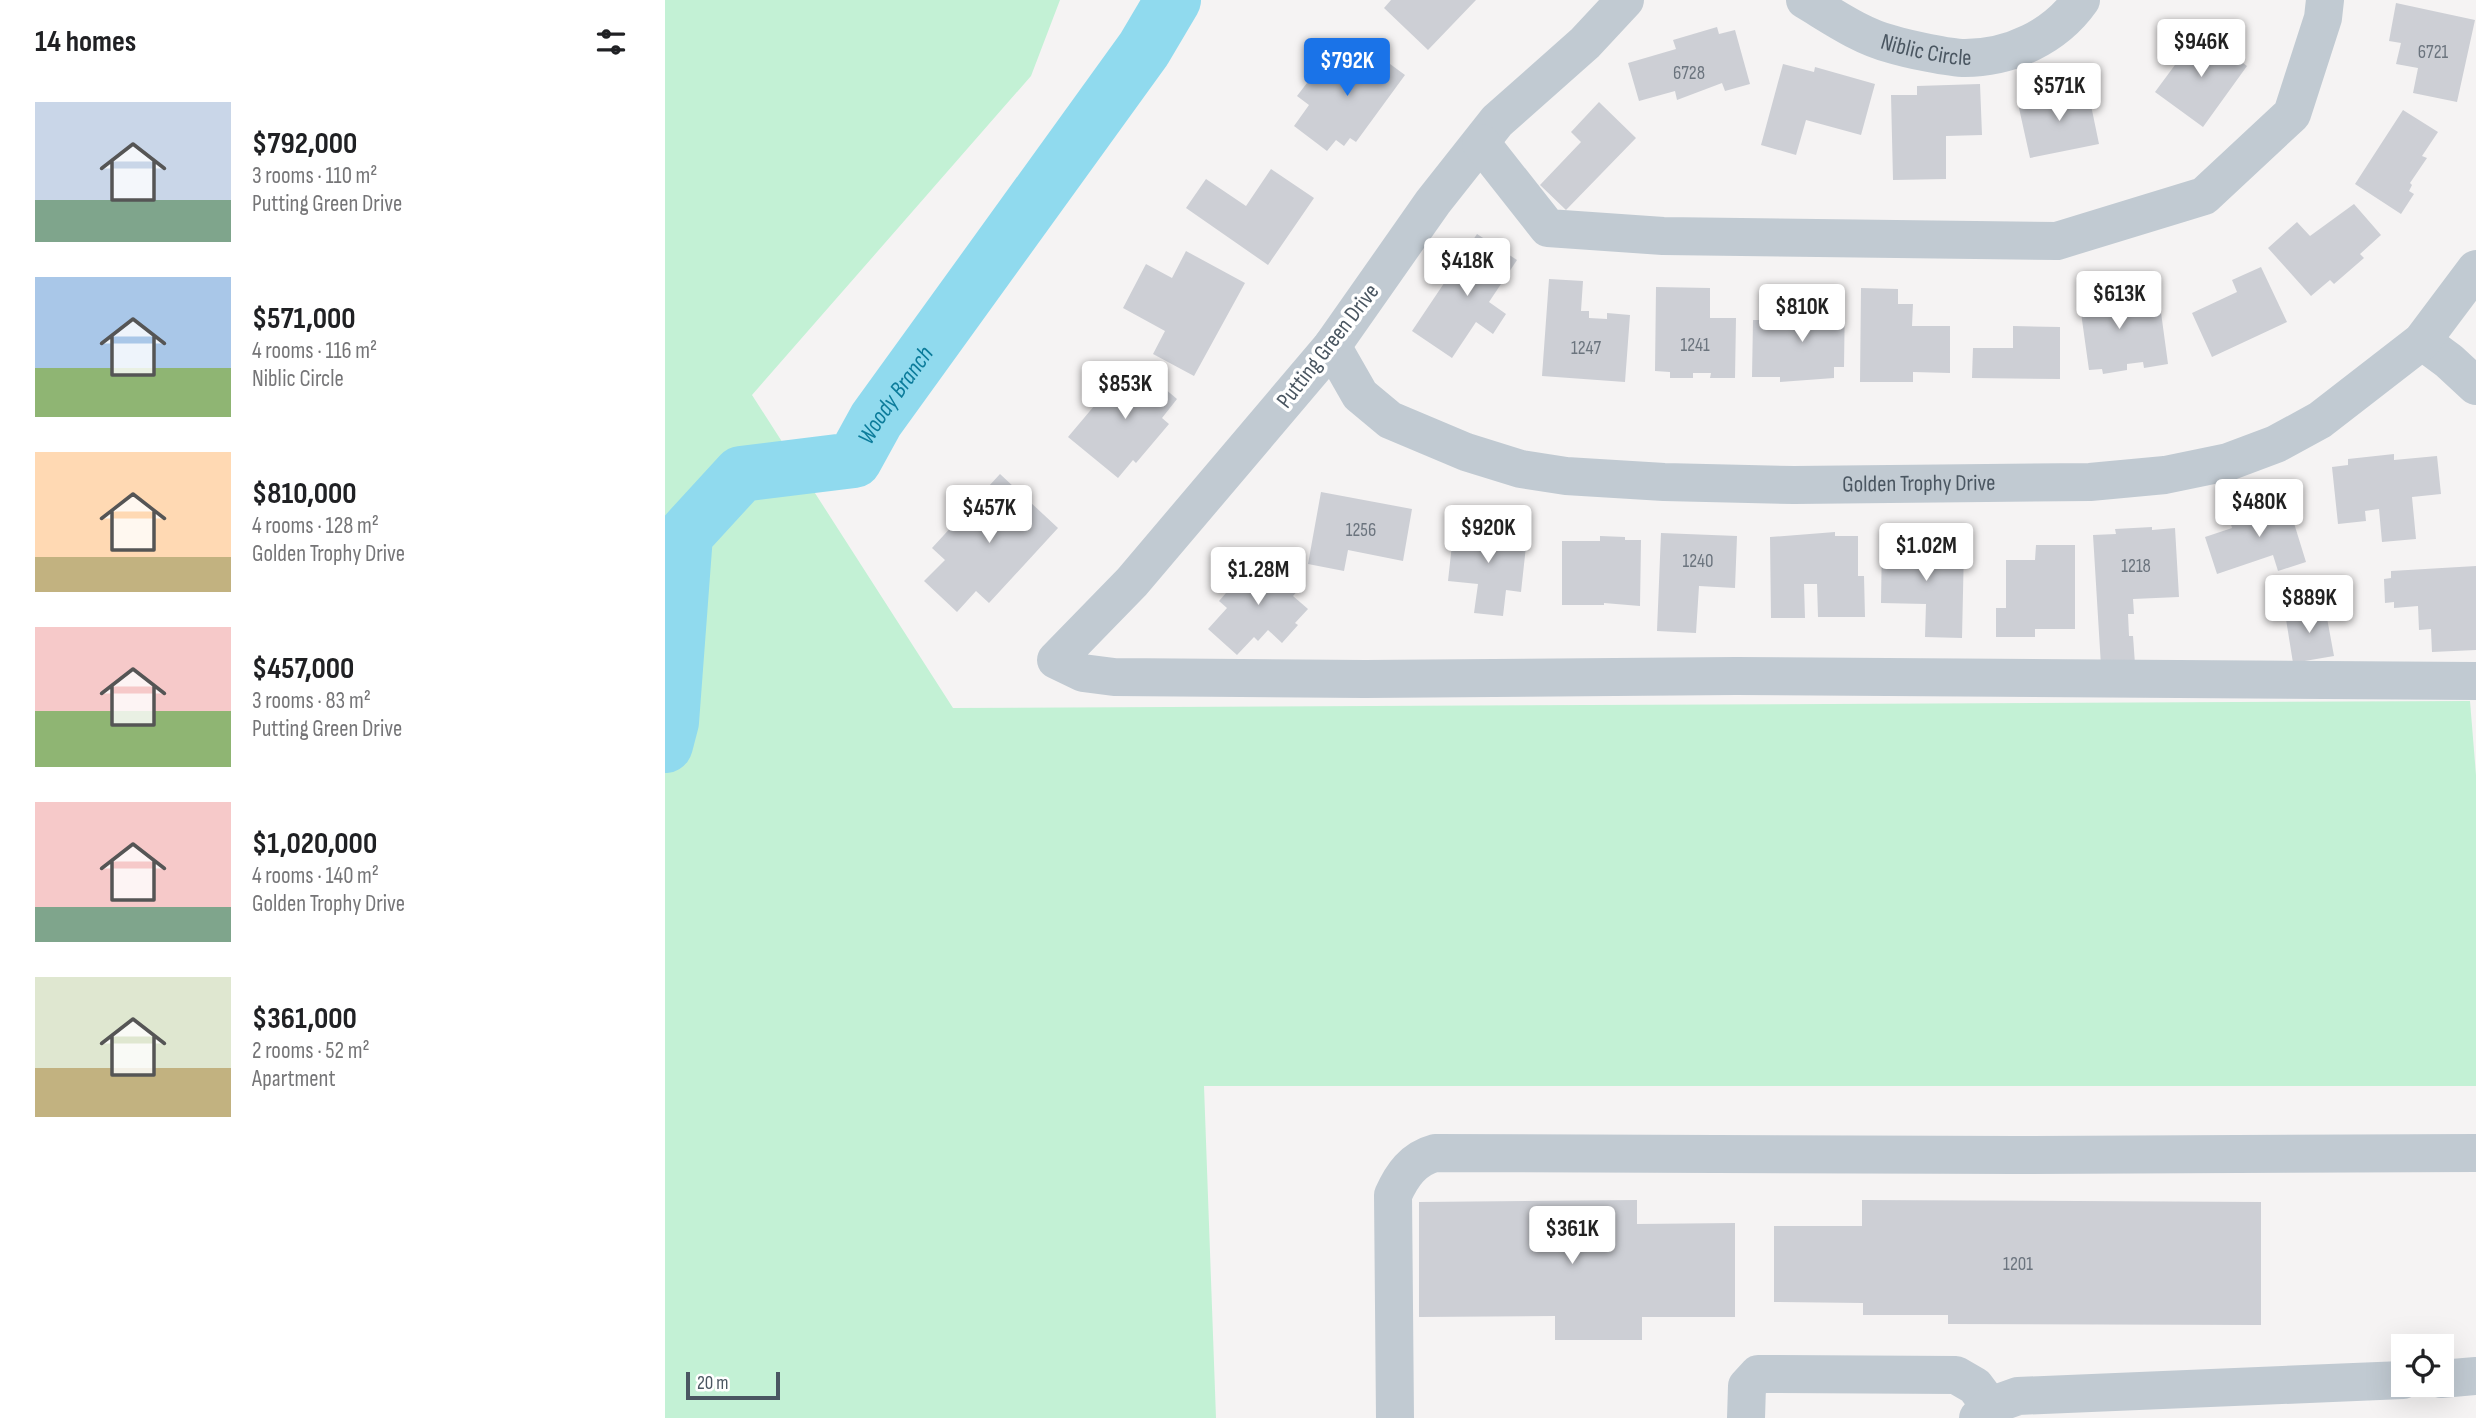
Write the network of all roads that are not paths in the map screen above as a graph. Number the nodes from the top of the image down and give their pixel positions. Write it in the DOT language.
graph roads {
  1 [pos="1625,0"];
  2 [pos="1805,0"];
  3 [pos="2081,0"];
  4 [pos="2325,0"];
  5 [pos="1481,143"];
  6 [pos="2476,269"];
  7 [pos="2422,341"];
  8 [pos="1332,346"];
  9 [pos="2476,386"];
  10 [pos="2476,681"];
  11 [pos="2476,1153"];
  12 [pos="2476,1376"];
  13 [pos="2454,1378"];
  14 [pos="2391,1380"];
  15 [pos="1984,1412"];
  16 [pos="1395,1418"];
  17 [pos="1746,1418"];
  1 -- 5 [label="street, Putting Green Drive"];
  2 -- 3 [label="street, Niblic Circle"];
  4 -- 5 [label="street"];
  5 -- 8 [label="street, Putting Green Drive"];
  6 -- 7 [label="street, Golden Trophy Drive"];
  7 -- 8 [label="street, Golden Trophy Drive"];
  7 -- 9 [label="street"];
  8 -- 10 [label="street, Putting Green Drive"];
  11 -- 16 [label="street"];
  12 -- 13 [label="street"];
  14 -- 15 [label="street"];
  15 -- 17 [label="street"];
}
